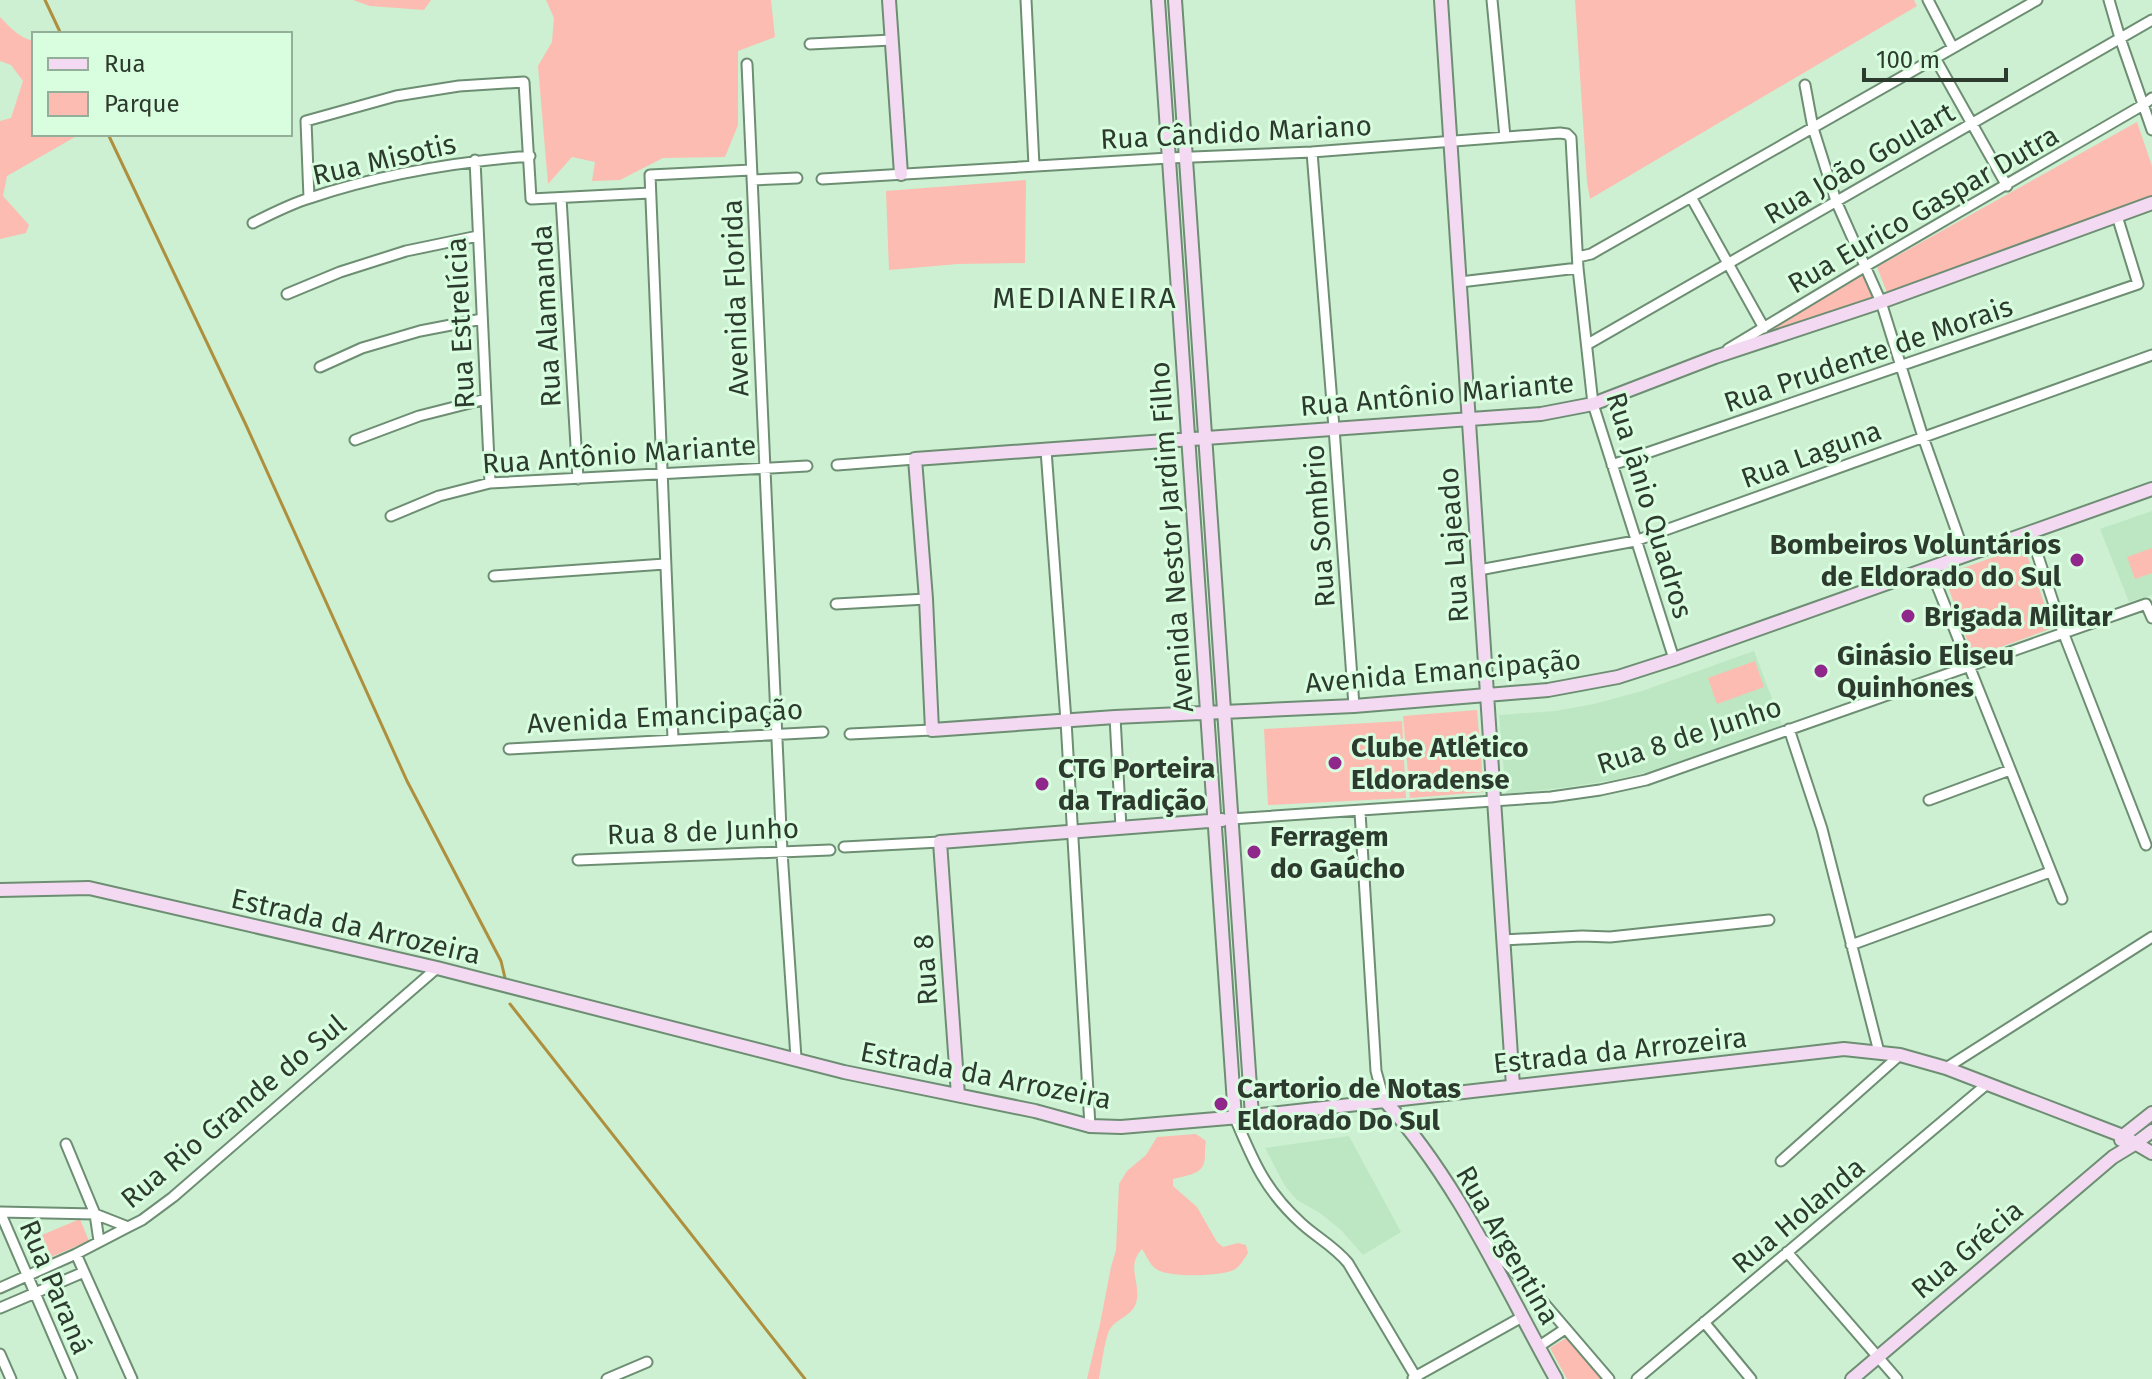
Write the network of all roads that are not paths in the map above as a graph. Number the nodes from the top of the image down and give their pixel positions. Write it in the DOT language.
graph roads {
  1 [pos="889,0"];
  2 [pos="1026,0"];
  3 [pos="1158,0"];
  4 [pos="1175,0"];
  5 [pos="1441,0"];
  6 [pos="1492,0"];
  7 [pos="1928,0"];
  8 [pos="2037,0"];
  9 [pos="2109,0"];
  10 [pos="2152,20"];
  11 [pos="2120,38"];
  12 [pos="892,40"];
  13 [pos="810,44"];
  14 [pos="1953,48"];
  15 [pos="1935,58"];
  16 [pos="747,64"];
  17 [pos="1805,85"];
  18 [pos="2152,98"];
  19 [pos="2143,105"];
  20 [pos="1971,124"];
  21 [pos="1813,128"];
  22 [pos="2152,130"];
  23 [pos="1505,137"];
  24 [pos="1450,141"];
  25 [pos="1312,152"];
  26 [pos="530,156"];
  27 [pos="1186,157"];
  28 [pos="1169,158"];
  29 [pos="475,160"];
  30 [pos="1034,166"];
  31 [pos="901,174"];
  32 [pos="752,175"];
  33 [pos="797,178"];
  34 [pos="822,179"];
  35 [pos="2007,186"];
  36 [pos="650,193"];
  37 [pos="1691,197"];
  38 [pos="309,198"];
  39 [pos="561,198"];
  40 [pos="1836,201"];
  41 [pos="2152,203"];
  42 [pos="2117,216"];
  43 [pos="1575,218"];
  44 [pos="253,223"];
  45 [pos="478,236"];
  46 [pos="1578,262"];
  47 [pos="1727,263"];
  48 [pos="1866,266"];
  49 [pos="1460,282"];
  50 [pos="287,294"];
  51 [pos="1881,302"];
  52 [pos="482,319"];
  53 [pos="1764,328"];
  54 [pos="1588,344"];
  55 [pos="2152,355"];
  56 [pos="1715,357"];
  57 [pos="1900,366"];
  58 [pos="320,367"];
  59 [pos="486,399"];
  60 [pos="1593,404"];
  61 [pos="1469,419"];
  62 [pos="1334,428"];
  63 [pos="1205,437"];
  64 [pos="1923,437"];
  65 [pos="1188,439"];
  66 [pos="355,440"];
  67 [pos="1046,450"];
  68 [pos="915,459"];
  69 [pos="837,465"];
  70 [pos="1612,465"];
  71 [pos="807,466"];
  72 [pos="764,468"];
  73 [pos="661,474"];
  74 [pos="578,479"];
  75 [pos="490,483"];
  76 [pos="2152,489"];
  77 [pos="391,516"];
  78 [pos="2030,532"];
  79 [pos="1635,541"];
  80 [pos="1965,555"];
  81 [pos="1214,562"];
  82 [pos="665,564"];
  83 [pos="1197,564"];
  84 [pos="1930,568"];
  85 [pos="1479,570"];
  86 [pos="494,576"];
  87 [pos="926,599"];
  88 [pos="836,604"];
  89 [pos="2152,618"];
  90 [pos="2063,632"];
  91 [pos="1674,659"];
  92 [pos="1968,665"];
  93 [pos="1487,695"];
  94 [pos="1354,706"];
  95 [pos="1224,711"];
  96 [pos="1207,712"];
  97 [pos="1115,717"];
  98 [pos="1066,721"];
  99 [pos="1789,729"];
  100 [pos="932,730"];
  101 [pos="823,732"];
  102 [pos="778,733"];
  103 [pos="850,734"];
  104 [pos="673,739"];
  105 [pos="509,749"];
  106 [pos="2010,770"];
  107 [pos="1494,800"];
  108 [pos="1929,800"];
  109 [pos="1360,812"];
  110 [pos="1231,819"];
  111 [pos="1215,820"];
  112 [pos="1121,828"];
  113 [pos="1073,831"];
  114 [pos="940,842"];
  115 [pos="2146,845"];
  116 [pos="844,847"];
  117 [pos="830,850"];
  118 [pos="782,852"];
  119 [pos="578,860"];
  120 [pos="2050,872"];
  121 [pos="0,890"];
  122 [pos="2062,899"];
  123 [pos="1769,920"];
  124 [pos="2152,937"];
  125 [pos="1503,940"];
  126 [pos="1851,945"];
  127 [pos="437,968"];
  128 [pos="1879,1052"];
  129 [pos="1900,1055"];
  130 [pos="796,1058"];
  131 [pos="1946,1068"];
  132 [pos="1987,1084"];
  133 [pos="1513,1086"];
  134 [pos="958,1095"];
  135 [pos="1384,1100"];
  136 [pos="2152,1113"];
  137 [pos="1252,1116"];
  138 [pos="1235,1118"];
  139 [pos="1090,1126"];
  140 [pos="2152,1131"];
  141 [pos="2123,1136"];
  142 [pos="1243,1137"];
  143 [pos="2136,1143"];
  144 [pos="66,1144"];
  145 [pos="2152,1153"];
  146 [pos="2113,1157"];
  147 [pos="1781,1161"];
  148 [pos="0,1212"];
  149 [pos="95,1214"];
  150 [pos="128,1227"];
  151 [pos="1475,1230"];
  152 [pos="99,1241"];
  153 [pos="1787,1252"];
  154 [pos="76,1254"];
  155 [pos="84,1272"];
  156 [pos="28,1275"];
  157 [pos="0,1288"];
  158 [pos="35,1293"];
  159 [pos="0,1308"];
  160 [pos="1522,1317"];
  161 [pos="1704,1322"];
  162 [pos="1565,1329"];
  163 [pos="1538,1347"];
  164 [pos="0,1354"];
  165 [pos="1878,1357"];
  166 [pos="647,1362"];
  167 [pos="619,1377"];
  168 [pos="1414,1378"];
  169 [pos="11,1379"];
  170 [pos="72,1379"];
  171 [pos="132,1379"];
  172 [pos="607,1379"];
  173 [pos="1556,1379"];
  174 [pos="1609,1379"];
  175 [pos="1637,1379"];
  176 [pos="1751,1379"];
  177 [pos="1852,1379"];
  178 [pos="1897,1379"];
  1 -- 12 [label="main road"];
  2 -- 30 [label="street"];
  3 -- 28 [label="main road, Avenida Nestor Jardim Filho"];
  4 -- 27 [label="main road, Avenida Nestor Jardim Filho"];
  5 -- 24 [label="main road, Rua Lajeado"];
  6 -- 23 [label="street"];
  7 -- 14 [label="street"];
  8 -- 14 [label="street"];
  9 -- 11 [label="street"];
  10 -- 11 [label="street, Rua João Goulart"];
  11 -- 19 [label="street"];
  11 -- 20 [label="street, Rua João Goulart"];
  12 -- 13 [label="street"];
  12 -- 31 [label="main road"];
  14 -- 15 [label="street"];
  15 -- 20 [label="street"];
  15 -- 21 [label="street"];
  16 -- 32 [label="street, Avenida Florida"];
  17 -- 21 [label="street"];
  18 -- 19 [label="street, Rua Eurico Gaspar Dutra"];
  19 -- 22 [label="street"];
  19 -- 35 [label="street, Rua Eurico Gaspar Dutra"];
  20 -- 35 [label="street"];
  20 -- 40 [label="street, Rua João Goulart"];
  21 -- 37 [label="street"];
  21 -- 40 [label="street"];
  23 -- 24 [label="street, Rua Cândido Mariano"];
  23 -- 43 [label="street, Rua Cândido Mariano"];
  24 -- 25 [label="street, Rua Cândido Mariano"];
  24 -- 49 [label="main road, Rua Lajeado"];
  25 -- 27 [label="street, Rua Cândido Mariano"];
  25 -- 62 [label="street, Rua Sombrio"];
  26 -- 29 [label="street, Rua Misotis"];
  26 -- 38 [label="street"];
  26 -- 39 [label="street"];
  27 -- 28 [label="street, Rua Cândido Mariano"];
  27 -- 63 [label="main road, Avenida Nestor Jardim Filho"];
  28 -- 30 [label="street, Rua Cândido Mariano"];
  28 -- 65 [label="main road, Avenida Nestor Jardim Filho"];
  29 -- 38 [label="street, Rua Misotis"];
  29 -- 45 [label="street, Rua Estrelícia"];
  30 -- 31 [label="street, Rua Cândido Mariano"];
  31 -- 34 [label="street, Rua Cândido Mariano"];
  32 -- 33 [label="street"];
  32 -- 36 [label="street"];
  32 -- 72 [label="street, Avenida Florida"];
  35 -- 48 [label="street, Rua Eurico Gaspar Dutra"];
  36 -- 39 [label="street"];
  36 -- 73 [label="street"];
  37 -- 46 [label="street"];
  37 -- 47 [label="street"];
  38 -- 44 [label="street, Rua Misotis"];
  39 -- 74 [label="street, Rua Alamanda"];
  40 -- 47 [label="street, Rua João Goulart"];
  40 -- 48 [label="street"];
  41 -- 42 [label="main road, Rua Antônio Mariante"];
  42 -- 51 [label="main road, Rua Antônio Mariante"];
  42 -- 57 [label="street, Rua Prudente de Morais"];
  43 -- 46 [label="street, Rua Jânio Quadros"];
  45 -- 50 [label="street"];
  45 -- 52 [label="street, Rua Estrelícia"];
  46 -- 49 [label="street"];
  46 -- 54 [label="street, Rua Jânio Quadros"];
  47 -- 53 [label="street"];
  47 -- 54 [label="street, Rua João Goulart"];
  48 -- 51 [label="street"];
  48 -- 53 [label="street, Rua Eurico Gaspar Dutra"];
  49 -- 61 [label="main road, Rua Lajeado"];
  51 -- 56 [label="main road, Rua Antônio Mariante"];
  51 -- 57 [label="street"];
  52 -- 58 [label="street"];
  52 -- 59 [label="street, Rua Estrelícia"];
  53 -- 56 [label="street, Rua Eurico Gaspar Dutra"];
  54 -- 60 [label="street, Rua Jânio Quadros"];
  55 -- 64 [label="street, Rua Laguna"];
  56 -- 60 [label="main road, Rua Antônio Mariante"];
  57 -- 64 [label="street"];
  57 -- 70 [label="street, Rua Prudente de Morais"];
  59 -- 66 [label="street"];
  59 -- 75 [label="street, Rua Estrelícia"];
  60 -- 61 [label="main road, Rua Antônio Mariante"];
  60 -- 70 [label="street, Rua Jânio Quadros"];
  61 -- 62 [label="main road, Rua Antônio Mariante"];
  61 -- 85 [label="main road, Rua Lajeado"];
  62 -- 63 [label="main road, Rua Antônio Mariante"];
  62 -- 94 [label="street, Rua Sombrio"];
  63 -- 65 [label="main road, Rua Antônio Mariante"];
  63 -- 81 [label="main road, Avenida Nestor Jardim Filho"];
  64 -- 79 [label="street, Rua Laguna"];
  64 -- 80 [label="street"];
  65 -- 67 [label="main road, Rua Antônio Mariante"];
  65 -- 83 [label="main road, Avenida Nestor Jardim Filho"];
  67 -- 68 [label="main road, Rua Antônio Mariante"];
  67 -- 98 [label="street"];
  68 -- 69 [label="street, Rua Antônio Mariante"];
  68 -- 87 [label="main road"];
  70 -- 79 [label="street, Rua Jânio Quadros"];
  71 -- 72 [label="street, Rua Antônio Mariante"];
  72 -- 73 [label="street, Rua Antônio Mariante"];
  72 -- 102 [label="street, Avenida Florida"];
  73 -- 74 [label="street, Rua Antônio Mariante"];
  73 -- 82 [label="street"];
  74 -- 75 [label="street, Rua Antônio Mariante"];
  75 -- 77 [label="street, Rua Antônio Mariante"];
  76 -- 78 [label="main road, Avenida Emancipação"];
  78 -- 80 [label="main road, Avenida Emancipação"];
  78 -- 90 [label="street"];
  79 -- 85 [label="street, Rua Laguna"];
  79 -- 91 [label="street, Rua Jânio Quadros"];
  80 -- 84 [label="main road, Avenida Emancipação"];
  81 -- 83 [label="main road"];
  81 -- 95 [label="main road, Avenida Nestor Jardim Filho"];
  82 -- 86 [label="street"];
  82 -- 104 [label="street"];
  83 -- 96 [label="main road, Avenida Nestor Jardim Filho"];
  84 -- 91 [label="main road, Avenida Emancipação"];
  84 -- 92 [label="street"];
  85 -- 93 [label="main road, Rua Lajeado"];
  87 -- 88 [label="street"];
  87 -- 100 [label="main road"];
  89 -- 90 [label="street, Rua 8 de Junho"];
  90 -- 92 [label="street, Rua 8 de Junho"];
  90 -- 115 [label="street"];
  91 -- 93 [label="main road, Avenida Emancipação"];
  92 -- 99 [label="street, Rua 8 de Junho"];
  92 -- 106 [label="street"];
  93 -- 94 [label="main road, Avenida Emancipação"];
  93 -- 107 [label="main road, Rua Lajeado"];
  94 -- 95 [label="main road, Avenida Emancipação"];
  95 -- 96 [label="main road, Avenida Emancipação"];
  95 -- 110 [label="main road, Avenida Nestor Jardim Filho"];
  96 -- 97 [label="main road, Avenida Emancipação"];
  96 -- 111 [label="main road, Avenida Nestor Jardim Filho"];
  97 -- 98 [label="main road, Avenida Emancipação"];
  97 -- 112 [label="street"];
  98 -- 100 [label="main road, Avenida Emancipação"];
  98 -- 113 [label="street"];
  99 -- 107 [label="street, Rua 8 de Junho"];
  99 -- 126 [label="street"];
  100 -- 103 [label="street, Avenida Emancipação"];
  101 -- 102 [label="street, Avenida Emancipação"];
  102 -- 104 [label="street, Avenida Emancipação"];
  102 -- 118 [label="street, Avenida Florida"];
  104 -- 105 [label="street, Avenida Emancipação"];
  106 -- 108 [label="street"];
  106 -- 120 [label="street"];
  107 -- 109 [label="street, Rua 8 de Junho"];
  107 -- 125 [label="main road, Rua Lajeado"];
  109 -- 110 [label="street, Rua 8 de Junho"];
  109 -- 135 [label="street"];
  110 -- 111 [label="main road, Rua 8 de Junho"];
  110 -- 137 [label="main road, Avenida Nestor Jardim Filho"];
  111 -- 112 [label="main road, Rua 8 de Junho"];
  111 -- 138 [label="main road, Avenida Nestor Jardim Filho"];
  112 -- 113 [label="main road, Rua 8 de Junho"];
  113 -- 114 [label="main road, Rua 8 de Junho"];
  113 -- 139 [label="street"];
  114 -- 116 [label="street, Rua 8 de Junho"];
  114 -- 134 [label="main road, Rua 8"];
  117 -- 118 [label="street, Rua 8 de Junho"];
  118 -- 119 [label="street, Rua 8 de Junho"];
  118 -- 130 [label="street, Avenida Florida"];
  120 -- 122 [label="street"];
  120 -- 126 [label="street"];
  121 -- 127 [label="main road, Estrada da Arrozeira"];
  123 -- 125 [label="street"];
  124 -- 131 [label="street"];
  125 -- 133 [label="main road, Rua Lajeado"];
  126 -- 128 [label="street"];
  127 -- 130 [label="main road, Estrada da Arrozeira"];
  127 -- 150 [label="street, Rua Rio Grande do Sul"];
  128 -- 129 [label="main road, Estrada da Arrozeira"];
  128 -- 133 [label="main road, Estrada da Arrozeira"];
  129 -- 131 [label="main road, Estrada da Arrozeira"];
  129 -- 147 [label="street"];
  130 -- 134 [label="main road, Estrada da Arrozeira"];
  131 -- 132 [label="main road, Estrada da Arrozeira"];
  132 -- 141 [label="main road, Estrada da Arrozeira"];
  132 -- 153 [label="street, Rua Holanda"];
  133 -- 135 [label="main road, Estrada da Arrozeira"];
  134 -- 139 [label="main road, Estrada da Arrozeira"];
  135 -- 137 [label="main road, Estrada da Arrozeira"];
  135 -- 151 [label="main road, Rua Argentina"];
  136 -- 141 [label="main road"];
  137 -- 138 [label="main road, Estrada da Arrozeira"];
  137 -- 142 [label="street"];
  138 -- 139 [label="main road, Estrada da Arrozeira"];
  138 -- 142 [label="street"];
  140 -- 143 [label="main road, Rua Grécia"];
  141 -- 143 [label="main road, Estrada da Arrozeira"];
  141 -- 146 [label="main road, Rua Grécia"];
  142 -- 168 [label="street"];
  143 -- 145 [label="main road, Estrada da Arrozeira"];
  143 -- 146 [label="main road, Rua Grécia"];
  144 -- 149 [label="street"];
  146 -- 165 [label="main road, Rua Grécia"];
  148 -- 149 [label="street"];
  148 -- 156 [label="street, Rua Paraná"];
  149 -- 150 [label="street"];
  149 -- 152 [label="street"];
  150 -- 152 [label="street, Rua Rio Grande do Sul"];
  151 -- 160 [label="main road, Rua Argentina"];
  151 -- 162 [label="street"];
  152 -- 154 [label="street, Rua Rio Grande do Sul"];
  153 -- 161 [label="street, Rua Holanda"];
  153 -- 165 [label="street"];
  154 -- 155 [label="street"];
  154 -- 156 [label="street, Rua Rio Grande do Sul"];
  155 -- 158 [label="street"];
  155 -- 171 [label="street"];
  156 -- 157 [label="street, Rua Rio Grande do Sul"];
  156 -- 158 [label="street, Rua Paraná"];
  158 -- 159 [label="street"];
  158 -- 170 [label="street, Rua Paraná"];
  160 -- 163 [label="main road, Rua Argentina"];
  160 -- 168 [label="street"];
  161 -- 175 [label="street, Rua Holanda"];
  161 -- 176 [label="street"];
  162 -- 163 [label="street"];
  162 -- 174 [label="street"];
  163 -- 173 [label="main road, Rua Argentina"];
  164 -- 169 [label="street"];
  165 -- 177 [label="main road, Rua Grécia"];
  165 -- 178 [label="street"];
  166 -- 167 [label="street"];
  167 -- 172 [label="street"];
}
